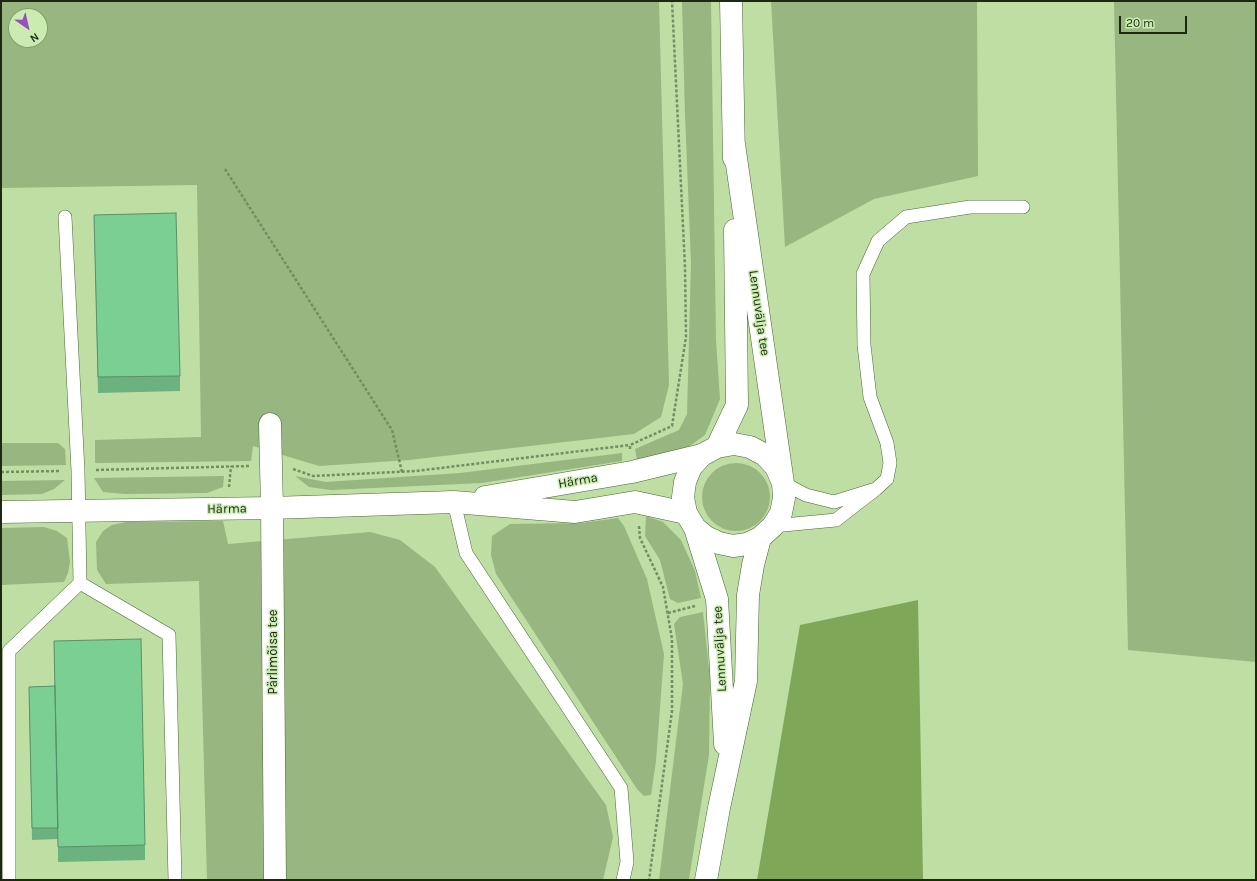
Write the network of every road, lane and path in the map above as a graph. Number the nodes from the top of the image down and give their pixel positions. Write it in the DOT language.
graph roads {
  1 [pos="731,1"];
  2 [pos="734,144"];
  3 [pos="226,169"];
  4 [pos="1023,207"];
  5 [pos="65,217"];
  6 [pos="270,424"];
  7 [pos="630,445"];
  8 [pos="710,451"];
  9 [pos="231,466"];
  10 [pos="271,467"];
  11 [pos="78,471"];
  12 [pos="1,472"];
  13 [pos="402,472"];
  14 [pos="783,483"];
  15 [pos="229,487"];
  16 [pos="876,489"];
  17 [pos="454,502"];
  18 [pos="272,508"];
  19 [pos="80,511"];
  20 [pos="1,512"];
  21 [pos="691,520"];
  22 [pos="767,532"];
  23 [pos="80,583"];
  24 [pos="701,604"];
  25 [pos="668,613"];
  26 [pos="726,774"];
  27 [pos="9,880"];
  28 [pos="175,880"];
  29 [pos="275,880"];
  30 [pos="623,880"];
  31 [pos="706,880"];
  1 -- 2 [label="main road, Lennuvälja tee"];
  2 -- 8 [label="main road, Lennuvälja tee"];
  2 -- 14 [label="main road, Lennuvälja tee"];
  3 -- 13 [label="path"];
  4 -- 16 [label="lane"];
  5 -- 11 [label="lane"];
  6 -- 10 [label="main road, Pärlimõisa tee"];
  7 -- 13 [label="path"];
  8 -- 14 [label="main road, Lennuvälja tee"];
  8 -- 17 [label="main road, Härma"];
  8 -- 21 [label="main road, Lennuvälja tee"];
  9 -- 10 [label="path"];
  9 -- 11 [label="path"];
  9 -- 15 [label="path"];
  10 -- 13 [label="path"];
  10 -- 18 [label="main road, Pärlimõisa tee"];
  11 -- 12 [label="path"];
  11 -- 19 [label="lane"];
  14 -- 16 [label="lane"];
  14 -- 22 [label="main road, Lennuvälja tee"];
  16 -- 22 [label="lane"];
  17 -- 18 [label="main road, Härma"];
  17 -- 21 [label="main road, Härma"];
  17 -- 30 [label="lane"];
  18 -- 19 [label="main road, Härma"];
  18 -- 29 [label="main road, Pärlimõisa tee"];
  19 -- 20 [label="main road, Härma"];
  19 -- 23 [label="lane"];
  21 -- 22 [label="main road"];
  21 -- 26 [label="main road, Lennuvälja tee"];
  22 -- 26 [label="main road, Lennuvälja tee"];
  23 -- 27 [label="lane"];
  23 -- 28 [label="lane"];
  24 -- 25 [label="path"];
  26 -- 31 [label="main road, Lennuvälja tee"];
}
